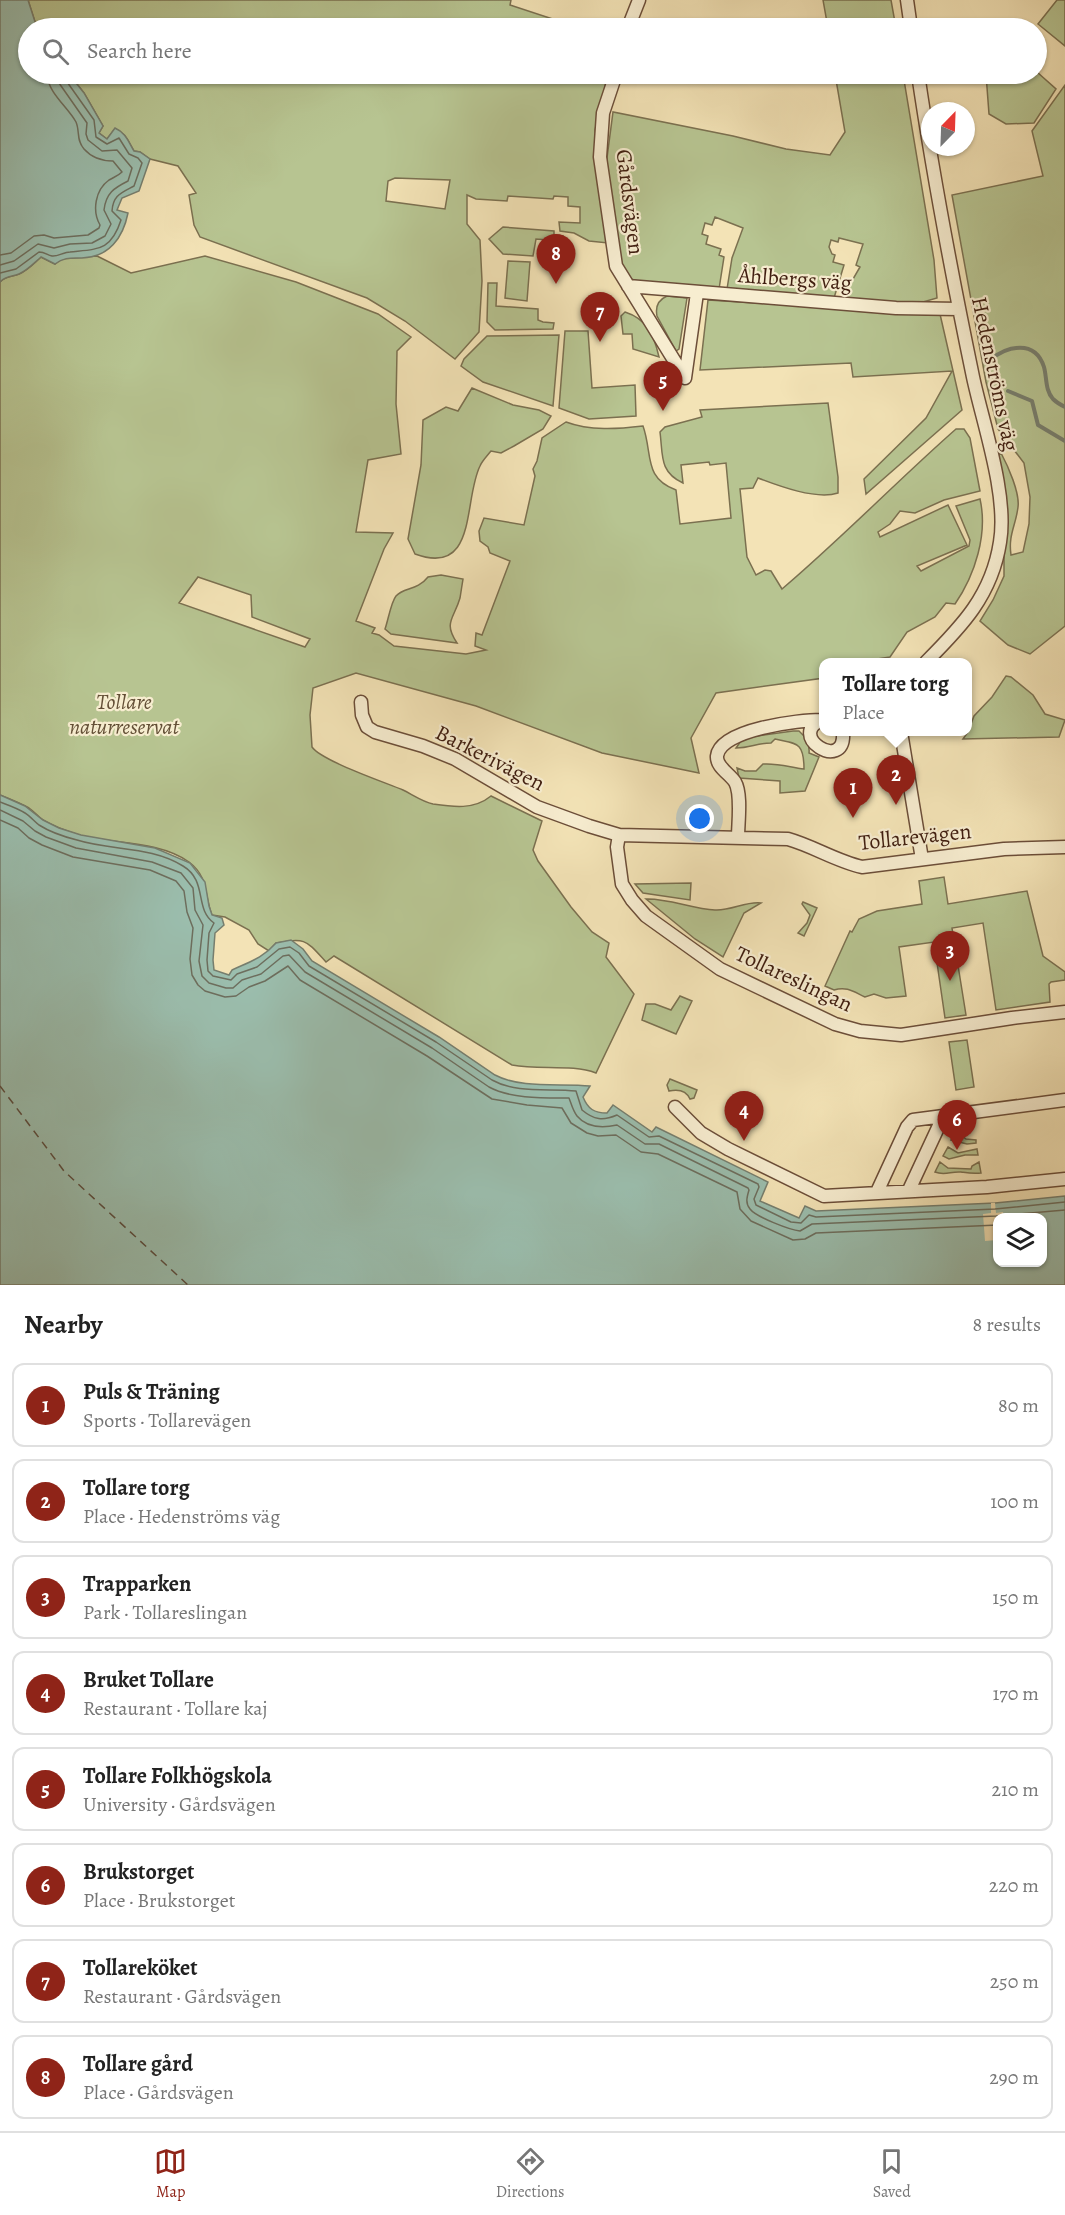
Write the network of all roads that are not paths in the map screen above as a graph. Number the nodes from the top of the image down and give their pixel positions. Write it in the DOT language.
graph roads {
  1 [pos="639,0"];
  2 [pos="906,0"];
  3 [pos="631,18"];
  4 [pos="909,18"];
  5 [pos="613,84"];
  6 [pos="920,84"];
  7 [pos="628,286"];
  8 [pos="697,293"];
  9 [pos="959,309"];
  10 [pos="931,658"];
  11 [pos="361,702"];
  12 [pos="819,719"];
  13 [pos="819,721"];
  14 [pos="844,736"];
  15 [pos="902,736"];
  16 [pos="619,835"];
  17 [pos="738,837"];
  18 [pos="1065,847"];
  19 [pos="921,859"];
  20 [pos="1065,1012"];
  21 [pos="1065,1100"];
  22 [pos="675,1107"];
  23 [pos="943,1117"];
  24 [pos="1065,1179"];
  25 [pos="909,1190"];
  26 [pos="877,1192"];
  1 -- 3 [label="street"];
  2 -- 4 [label="street"];
  5 -- 7 [label="street, Gårdsvägen"];
  6 -- 9 [label="street, Hedenströms väg"];
  7 -- 8 [label="street, Åhlbergs väg"];
  7 -- 8 [label="street, Gårdsvägen"];
  8 -- 9 [label="street, Åhlbergs väg"];
  9 -- 10 [label="street, Hedenströms väg"];
  11 -- 16 [label="street, Barkerivägen"];
  12 -- 17 [label="street"];
  13 -- 14 [label="street"];
  15 -- 19 [label="street"];
  16 -- 17 [label="street, Tollarevägen"];
  16 -- 20 [label="street, Tollareslingan"];
  17 -- 19 [label="street, Tollarevägen"];
  18 -- 19 [label="street, Tollarevägen"];
  21 -- 23 [label="street"];
  22 -- 26 [label="street"];
  23 -- 25 [label="street"];
  23 -- 26 [label="street"];
  24 -- 25 [label="street"];
  25 -- 26 [label="street"];
}
